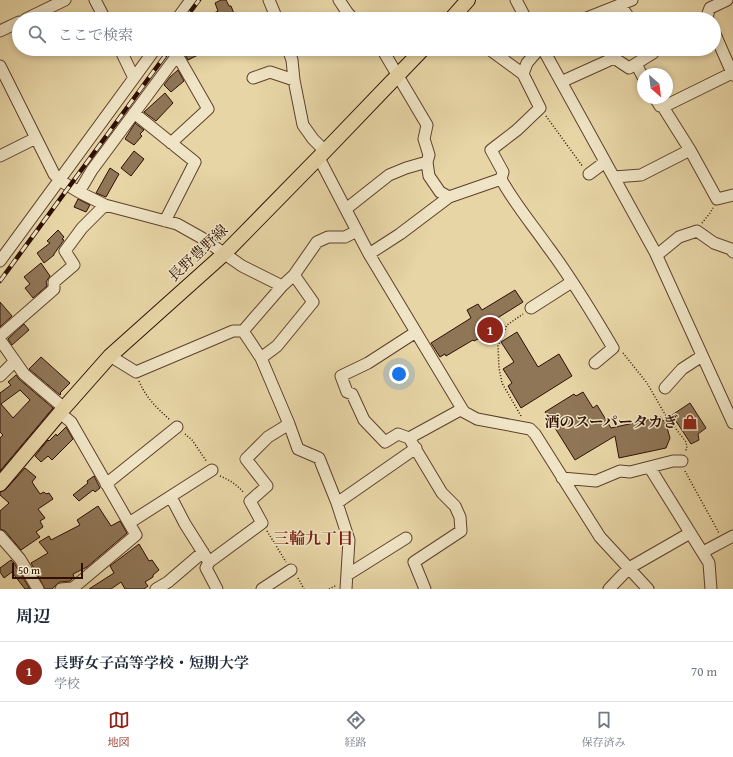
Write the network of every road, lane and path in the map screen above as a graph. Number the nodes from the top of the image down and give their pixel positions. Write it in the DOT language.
graph roads {
  1 [pos="65,0"];
  2 [pos="95,0"];
  3 [pos="191,0"];
  4 [pos="269,0"];
  5 [pos="339,0"];
  6 [pos="468,0"];
  7 [pos="516,0"];
  8 [pos="632,0"];
  9 [pos="727,0"];
  10 [pos="620,5"];
  11 [pos="707,9"];
  12 [pos="40,12"];
  13 [pos="101,12"];
  14 [pos="182,12"];
  15 [pos="274,12"];
  16 [pos="347,12"];
  17 [pos="457,12"];
  18 [pos="522,12"];
  19 [pos="602,12"];
  20 [pos="625,12"];
  21 [pos="12,25"];
  22 [pos="0,31"];
  23 [pos="721,48"];
  24 [pos="123,56"];
  25 [pos="150,56"];
  26 [pos="291,56"];
  27 [pos="386,56"];
  28 [pos="416,56"];
  29 [pos="499,56"];
  30 [pos="533,56"];
  31 [pos="547,56"];
  32 [pos="648,56"];
  33 [pos="636,64"];
  34 [pos="0,66"];
  35 [pos="638,68"];
  36 [pos="524,74"];
  37 [pos="732,74"];
  38 [pos="398,75"];
  39 [pos="134,78"];
  40 [pos="253,78"];
  41 [pos="294,80"];
  42 [pos="561,82"];
  43 [pos="659,104"];
  44 [pos="663,107"];
  45 [pos="540,108"];
  46 [pos="134,113"];
  47 [pos="36,138"];
  48 [pos="171,143"];
  49 [pos="690,150"];
  50 [pos="322,155"];
  51 [pos="0,156"];
  52 [pos="427,162"];
  53 [pos="605,162"];
  54 [pos="588,174"];
  55 [pos="614,177"];
  56 [pos="501,178"];
  57 [pos="59,180"];
  58 [pos="79,192"];
  59 [pos="733,196"];
  60 [pos="449,197"];
  61 [pos="717,199"];
  62 [pos="104,205"];
  63 [pos="346,209"];
  64 [pos="165,220"];
  65 [pos="357,231"];
  66 [pos="697,231"];
  67 [pos="733,252"];
  68 [pos="225,253"];
  69 [pos="369,254"];
  70 [pos="657,255"];
  71 [pos="0,261"];
  72 [pos="294,275"];
  73 [pos="571,280"];
  74 [pos="282,286"];
  75 [pos="531,308"];
  76 [pos="243,331"];
  77 [pos="416,332"];
  78 [pos="0,336"];
  79 [pos="0,340"];
  80 [pos="613,348"];
  81 [pos="110,356"];
  82 [pos="702,356"];
  83 [pos="261,358"];
  84 [pos="15,361"];
  85 [pos="595,364"];
  86 [pos="136,372"];
  87 [pos="0,376"];
  88 [pos="665,388"];
  89 [pos="462,409"];
  90 [pos="62,410"];
  91 [pos="733,423"];
  92 [pos="290,424"];
  93 [pos="177,427"];
  94 [pos="530,429"];
  95 [pos="409,438"];
  96 [pos="416,448"];
  97 [pos="682,461"];
  98 [pos="650,468"];
  99 [pos="212,470"];
  100 [pos="562,478"];
  101 [pos="0,484"];
  102 [pos="106,484"];
  103 [pos="171,497"];
  104 [pos="250,501"];
  105 [pos="337,503"];
  106 [pos="129,523"];
  107 [pos="262,523"];
  108 [pos="690,533"];
  109 [pos="0,536"];
  110 [pos="406,538"];
  111 [pos="728,539"];
  112 [pos="203,552"];
  113 [pos="702,552"];
  114 [pos="209,562"];
  115 [pos="629,568"];
  116 [pos="291,570"];
  117 [pos="347,575"];
  118 [pos="38,589"];
  119 [pos="61,589"];
  120 [pos="156,589"];
  121 [pos="217,589"];
  122 [pos="262,589"];
  123 [pos="304,589"];
  124 [pos="346,589"];
  125 [pos="425,589"];
  126 [pos="609,589"];
  127 [pos="648,589"];
  128 [pos="711,589"];
  1 -- 12 [label="street"];
  2 -- 13 [label="street"];
  3 -- 14 [label="street"];
  4 -- 15 [label="street"];
  5 -- 16 [label="street"];
  6 -- 17 [label="main road"];
  7 -- 18 [label="street"];
  8 -- 10 [label="street"];
  9 -- 11 [label="street"];
  10 -- 19 [label="street"];
  10 -- 20 [label="street"];
  21 -- 22 [label="street"];
  23 -- 37 [label="street"];
  24 -- 39 [label="street"];
  25 -- 39 [label="street"];
  26 -- 41 [label="street"];
  27 -- 38 [label="street"];
  28 -- 38 [label="main road, 長野豊野線"];
  29 -- 36 [label="street"];
  30 -- 36 [label="street"];
  31 -- 42 [label="street"];
  32 -- 33 [label="street"];
  33 -- 35 [label="street"];
  33 -- 42 [label="street"];
  34 -- 47 [label="street"];
  36 -- 45 [label="street"];
  37 -- 44 [label="street"];
  38 -- 50 [label="main road, 長野豊野線"];
  38 -- 52 [label="street"];
  39 -- 57 [label="street"];
  40 -- 41 [label="street"];
  41 -- 50 [label="street"];
  42 -- 53 [label="street"];
  43 -- 44 [label="street"];
  44 -- 49 [label="street"];
  45 -- 54 [label="path"];
  45 -- 56 [label="street"];
  46 -- 48 [label="street"];
  46 -- 48 [label="street"];
  46 -- 58 [label="street"];
  47 -- 51 [label="street"];
  47 -- 57 [label="street"];
  48 -- 64 [label="street"];
  49 -- 55 [label="street"];
  49 -- 61 [label="street"];
  50 -- 63 [label="street"];
  50 -- 68 [label="main road, 長野豊野線"];
  52 -- 60 [label="street"];
  52 -- 63 [label="street"];
  53 -- 54 [label="street"];
  53 -- 55 [label="street"];
  55 -- 70 [label="street"];
  56 -- 60 [label="street"];
  56 -- 73 [label="street"];
  57 -- 58 [label="street"];
  57 -- 71 [label="street"];
  58 -- 62 [label="street"];
  59 -- 61 [label="street"];
  60 -- 69 [label="street"];
  61 -- 66 [label="path"];
  62 -- 64 [label="street"];
  62 -- 78 [label="street"];
  63 -- 65 [label="street"];
  64 -- 68 [label="street"];
  65 -- 69 [label="street"];
  65 -- 72 [label="street"];
  66 -- 67 [label="street"];
  66 -- 70 [label="street"];
  68 -- 74 [label="street"];
  68 -- 81 [label="main road, 長野豊野線"];
  69 -- 77 [label="street"];
  70 -- 82 [label="street"];
  72 -- 74 [label="street"];
  72 -- 83 [label="street"];
  73 -- 75 [label="street"];
  73 -- 80 [label="street"];
  74 -- 76 [label="street"];
  75 -- 94 [label="path"];
  76 -- 83 [label="street"];
  76 -- 86 [label="street"];
  77 -- 89 [label="street"];
  77 -- 95 [label="street"];
  79 -- 84 [label="street"];
  80 -- 85 [label="street"];
  80 -- 97 [label="path"];
  81 -- 86 [label="street"];
  81 -- 90 [label="main road, 長野豊野線"];
  82 -- 88 [label="street"];
  82 -- 91 [label="street"];
  83 -- 92 [label="street"];
  84 -- 87 [label="street"];
  84 -- 90 [label="street"];
  86 -- 93 [label="path"];
  89 -- 94 [label="street"];
  89 -- 95 [label="street"];
  90 -- 101 [label="main road, 長野豊野線"];
  90 -- 102 [label="street"];
  92 -- 104 [label="street"];
  92 -- 105 [label="street"];
  93 -- 99 [label="path"];
  93 -- 102 [label="street"];
  94 -- 100 [label="street"];
  95 -- 96 [label="street"];
  96 -- 105 [label="street"];
  96 -- 125 [label="street"];
  97 -- 98 [label="street"];
  97 -- 111 [label="path"];
  98 -- 100 [label="street"];
  98 -- 108 [label="street"];
  99 -- 103 [label="street"];
  99 -- 104 [label="path"];
  100 -- 115 [label="street"];
  102 -- 106 [label="street"];
  103 -- 106 [label="street"];
  103 -- 112 [label="street"];
  104 -- 107 [label="street"];
  105 -- 117 [label="street"];
  106 -- 119 [label="street"];
  107 -- 114 [label="street"];
  107 -- 116 [label="path"];
  108 -- 113 [label="street"];
  108 -- 115 [label="street"];
  109 -- 118 [label="street"];
  110 -- 117 [label="street"];
  111 -- 113 [label="street"];
  112 -- 114 [label="street"];
  112 -- 120 [label="street"];
  113 -- 128 [label="street"];
  114 -- 121 [label="street"];
  115 -- 126 [label="street"];
  115 -- 127 [label="street"];
  116 -- 122 [label="street"];
  116 -- 123 [label="path"];
  117 -- 124 [label="street"];
}
